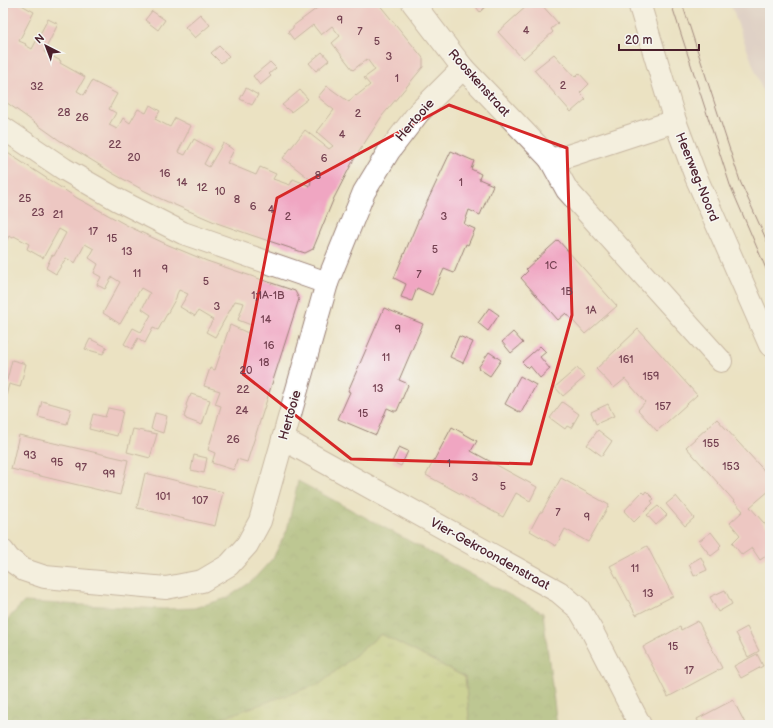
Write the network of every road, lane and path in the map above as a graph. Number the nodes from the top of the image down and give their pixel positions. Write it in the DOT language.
graph roads {
  1 [pos="413,3"];
  2 [pos="639,3"];
  3 [pos="463,68"];
  4 [pos="675,120"];
  5 [pos="3,128"];
  6 [pos="550,159"];
  7 [pos="327,284"];
  8 [pos="770,345"];
  9 [pos="721,361"];
  10 [pos="283,439"];
  11 [pos="6,555"];
  12 [pos="640,725"];
  1 -- 3 [label="street, Rooskenstraat"];
  2 -- 4 [label="street, Heerweg-Noord"];
  3 -- 6 [label="street, Rooskenstraat"];
  3 -- 7 [label="street, Hertooie"];
  4 -- 6 [label="street"];
  4 -- 8 [label="street, Heerweg-Noord"];
  5 -- 7 [label="street"];
  6 -- 9 [label="street, Rooskenstraat"];
  7 -- 10 [label="street, Hertooie"];
  10 -- 11 [label="street, Hertooie"];
  10 -- 12 [label="street, Vier-Gekroondenstraat"];
}
